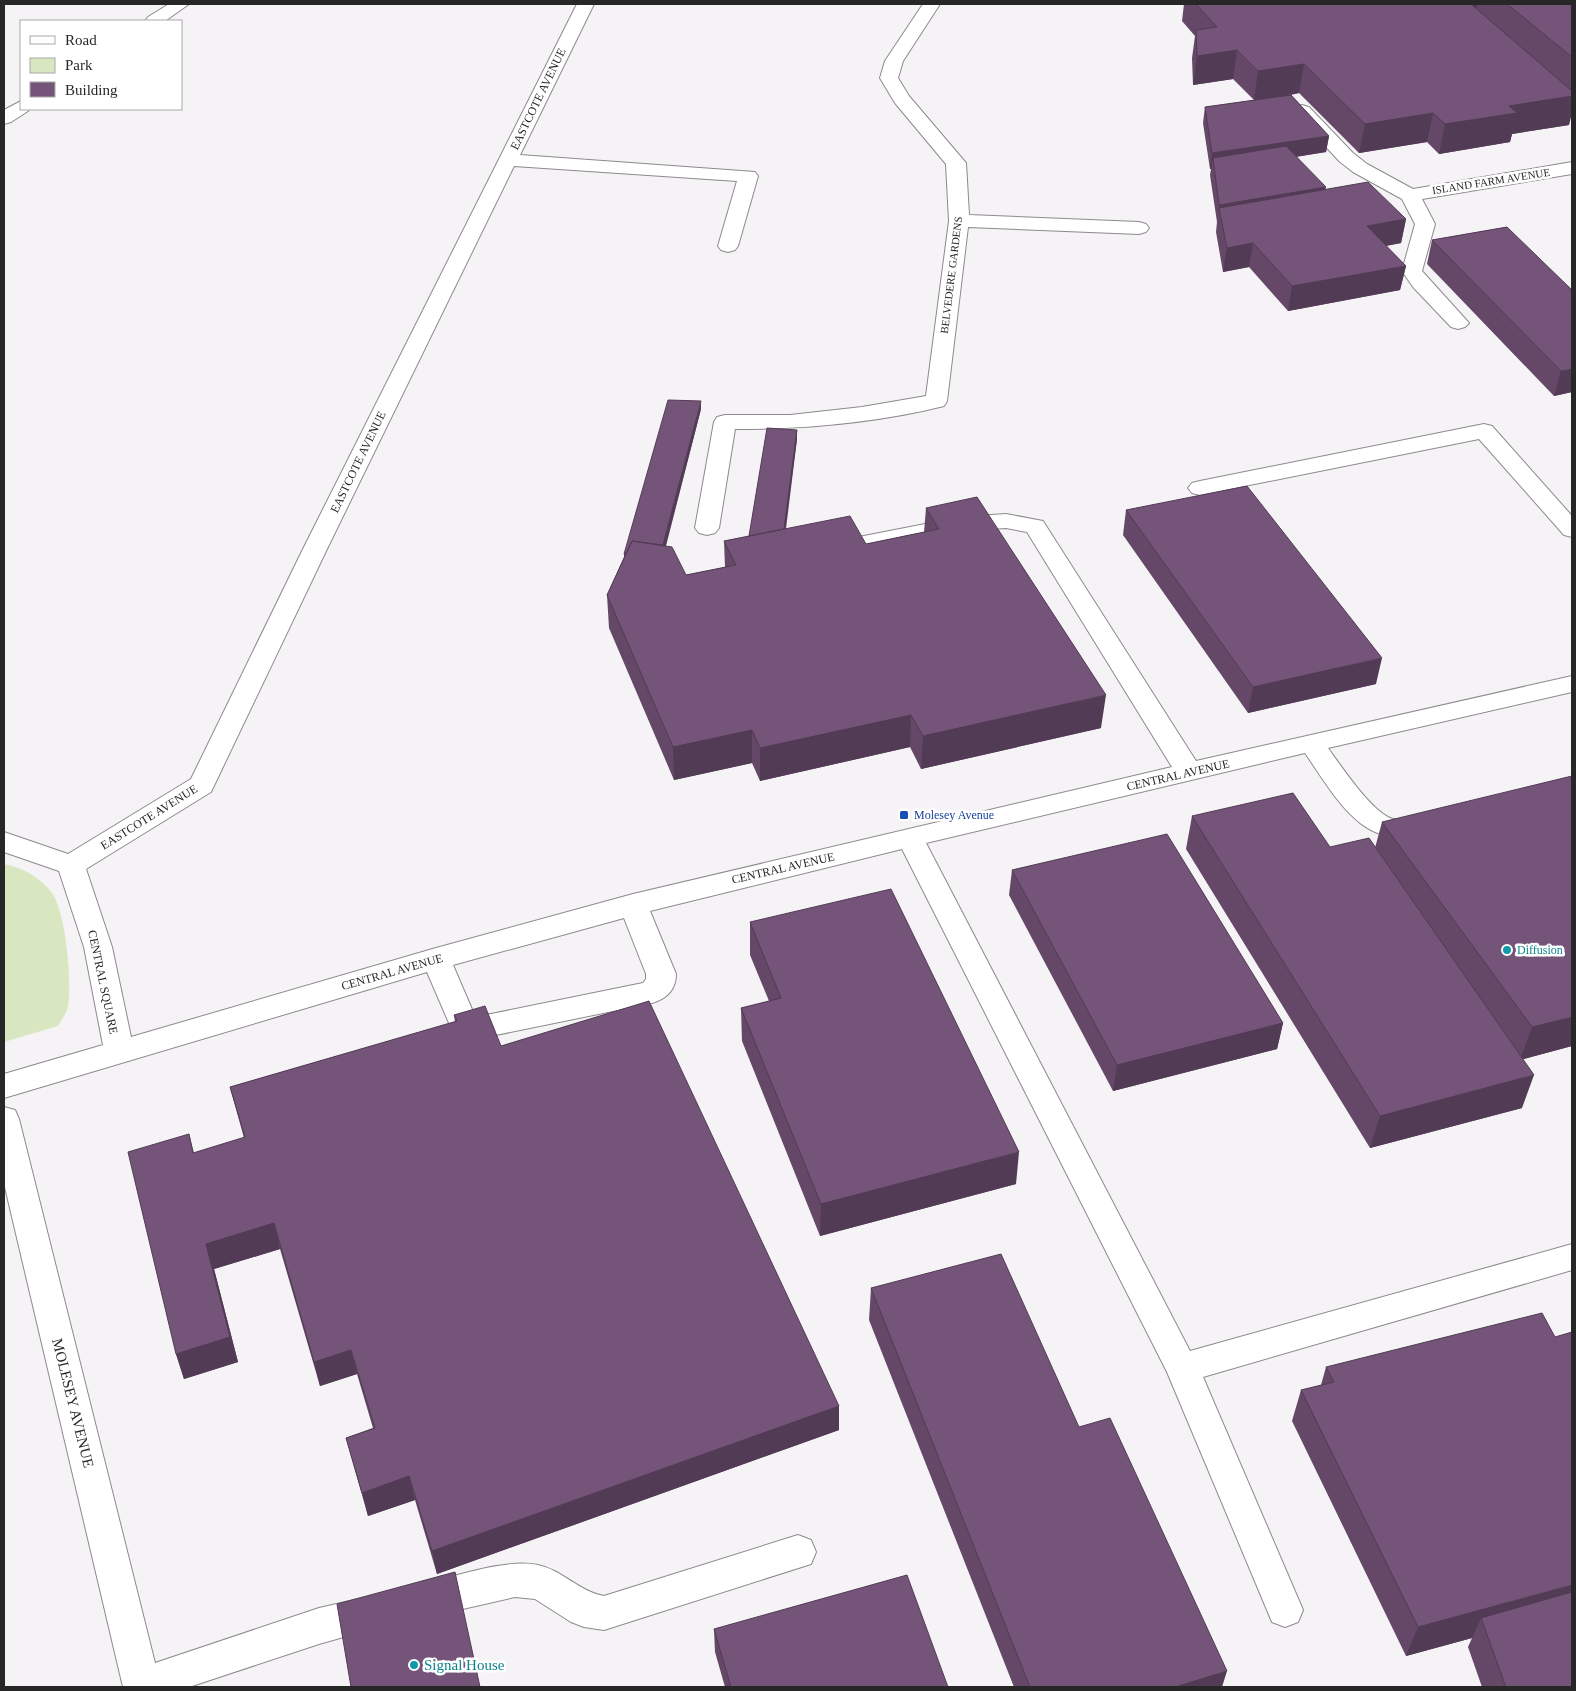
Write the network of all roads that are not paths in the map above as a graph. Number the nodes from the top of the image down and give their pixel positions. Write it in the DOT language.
graph roads {
  1 [pos="180,4"];
  2 [pos="585,4"];
  3 [pos="932,4"];
  4 [pos="156,20"];
  5 [pos="1285,103"];
  6 [pos="20,108"];
  7 [pos="4,118"];
  8 [pos="508,160"];
  9 [pos="1572,168"];
  10 [pos="1410,195"];
  11 [pos="959,221"];
  12 [pos="1139,228"];
  13 [pos="728,246"];
  14 [pos="1458,323"];
  15 [pos="1200,488"];
  16 [pos="707,528"];
  17 [pos="1572,530"];
  18 [pos="809,554"];
  19 [pos="1572,684"];
  20 [pos="1311,743"];
  21 [pos="1189,772"];
  22 [pos="1442,821"];
  23 [pos="910,839"];
  24 [pos="4,842"];
  25 [pos="71,865"];
  26 [pos="633,904"];
  27 [pos="436,959"];
  28 [pos="118,1054"];
  29 [pos="4,1086"];
  30 [pos="4,1119"];
  31 [pos="1572,1258"];
  32 [pos="1182,1368"];
  33 [pos="798,1552"];
  34 [pos="1285,1610"];
  35 [pos="142,1686"];
  1 -- 4 [label="street"];
  2 -- 8 [label="street, EASTCOTE AVENUE"];
  3 -- 11 [label="street, BELVEDERE GARDENS"];
  5 -- 10 [label="street"];
  6 -- 7 [label="street"];
  8 -- 13 [label="street"];
  8 -- 25 [label="street, EASTCOTE AVENUE"];
  9 -- 10 [label="street, ISLAND FARM AVENUE"];
  10 -- 14 [label="street"];
  11 -- 12 [label="street"];
  11 -- 16 [label="street, BELVEDERE GARDENS"];
  15 -- 17 [label="street"];
  18 -- 21 [label="street"];
  19 -- 20 [label="street, CENTRAL AVENUE"];
  20 -- 21 [label="street, CENTRAL AVENUE"];
  20 -- 22 [label="street"];
  21 -- 23 [label="street, CENTRAL AVENUE"];
  23 -- 26 [label="street, CENTRAL AVENUE"];
  23 -- 32 [label="street"];
  24 -- 25 [label="street"];
  25 -- 28 [label="street, CENTRAL SQUARE"];
  26 -- 27 [label="street, CENTRAL AVENUE"];
  26 -- 27 [label="street"];
  27 -- 28 [label="street, CENTRAL AVENUE"];
  28 -- 29 [label="street, CENTRAL AVENUE"];
  30 -- 35 [label="street, MOLESEY AVENUE"];
  31 -- 32 [label="street"];
  32 -- 34 [label="street"];
  33 -- 35 [label="street"];
}
